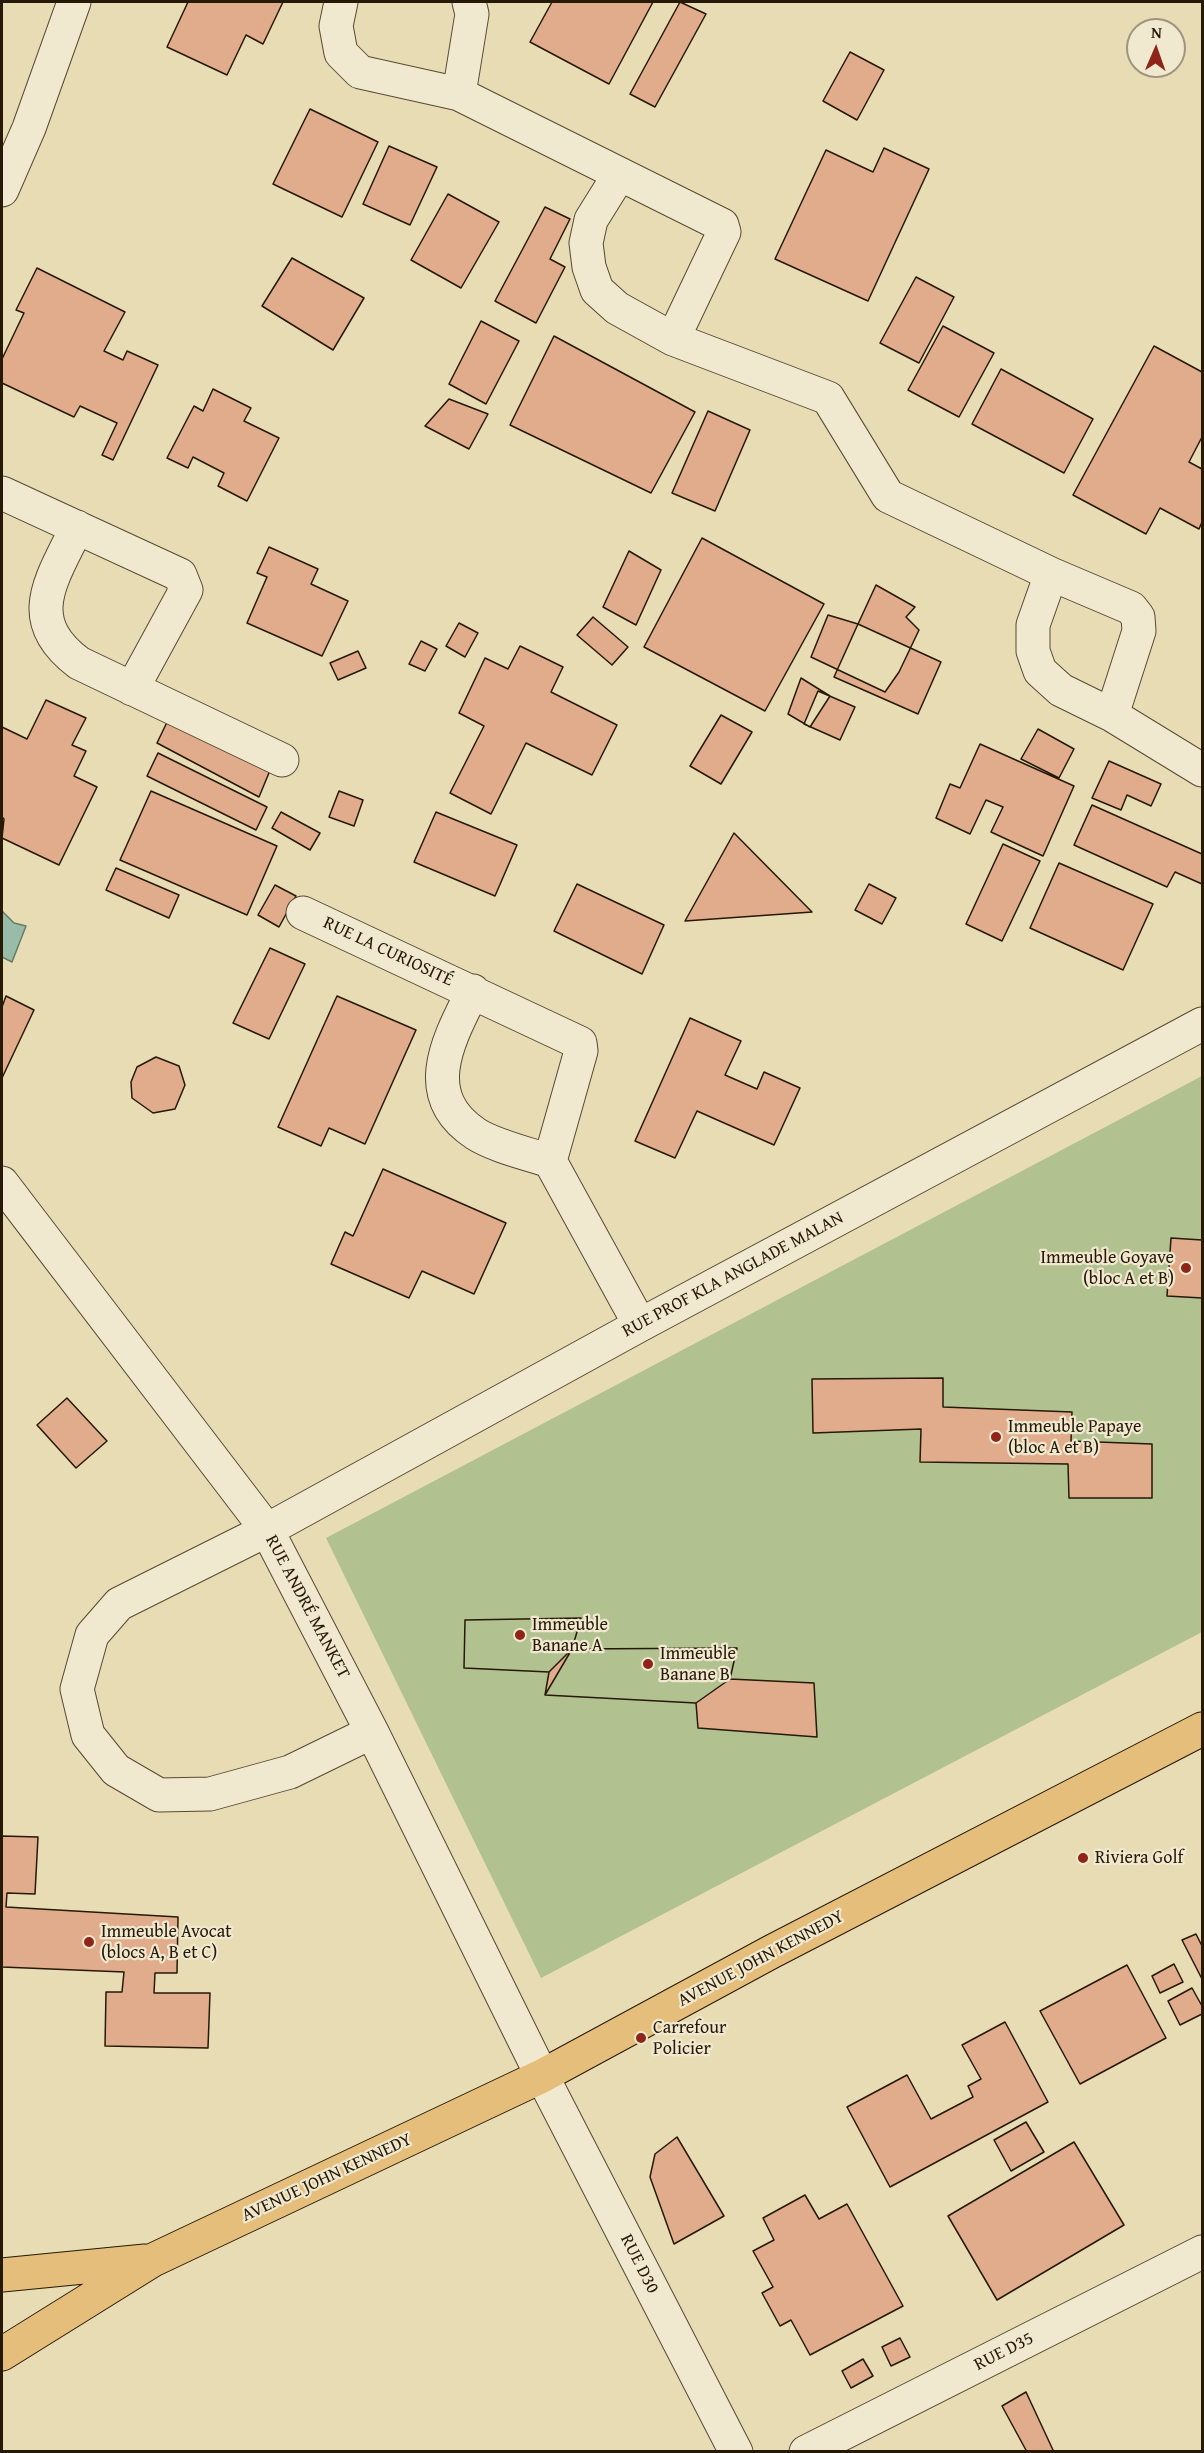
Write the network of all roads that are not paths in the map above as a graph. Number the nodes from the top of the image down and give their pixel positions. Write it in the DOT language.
graph roads {
  1 [pos="74,2"];
  2 [pos="341,2"];
  3 [pos="469,2"];
  4 [pos="459,94"];
  5 [pos="619,176"];
  6 [pos="2,190"];
  7 [pos="673,339"];
  8 [pos="2,493"];
  9 [pos="77,527"];
  10 [pos="1051,574"];
  11 [pos="132,689"];
  12 [pos="1112,716"];
  13 [pos="282,760"];
  14 [pos="1203,770"];
  15 [pos="303,913"];
  16 [pos="472,990"];
  17 [pos="1203,1024"];
  18 [pos="550,1161"];
  19 [pos="2,1183"];
  20 [pos="640,1325"];
  21 [pos="267,1530"];
  22 [pos="1203,1729"];
  23 [pos="372,1732"];
  24 [pos="542,2076"];
  25 [pos="1203,2252"];
  26 [pos="153,2260"];
  27 [pos="2,2275"];
  28 [pos="2,2354"];
  29 [pos="736,2451"];
  30 [pos="807,2451"];
  1 -- 6 [label="street"];
  2 -- 4 [label="street"];
  3 -- 4 [label="street"];
  4 -- 5 [label="street"];
  5 -- 7 [label="street"];
  5 -- 7 [label="street"];
  7 -- 10 [label="street"];
  8 -- 9 [label="street"];
  9 -- 11 [label="street"];
  9 -- 11 [label="street"];
  10 -- 12 [label="street"];
  10 -- 12 [label="street"];
  11 -- 13 [label="street"];
  12 -- 14 [label="street"];
  15 -- 16 [label="street, RUE LA CURIOSITÉ"];
  16 -- 18 [label="street, RUE LA CURIOSITÉ"];
  16 -- 18 [label="street, RUE LA CURIOSITÉ"];
  17 -- 20 [label="street, RUE PROF KLA ANGLADE MALAN"];
  18 -- 20 [label="street"];
  19 -- 21 [label="street, RUE ANDRÉ MANKET"];
  20 -- 21 [label="street, RUE PROF KLA ANGLADE MALAN"];
  21 -- 23 [label="street, RUE ANDRÉ MANKET"];
  21 -- 23 [label="street, RUE PROF KLA ANGLADE MALAN"];
  22 -- 24 [label="main road, AVENUE JOHN KENNEDY"];
  23 -- 24 [label="street, RUE ANDRÉ MANKET"];
  24 -- 26 [label="main road, AVENUE JOHN KENNEDY"];
  24 -- 29 [label="street, RUE D30"];
  25 -- 30 [label="street, RUE D35"];
  26 -- 27 [label="main road, AVENUE JOHN KENNEDY"];
  26 -- 28 [label="main road, AVENUE JOHN KENNEDY"];
}
